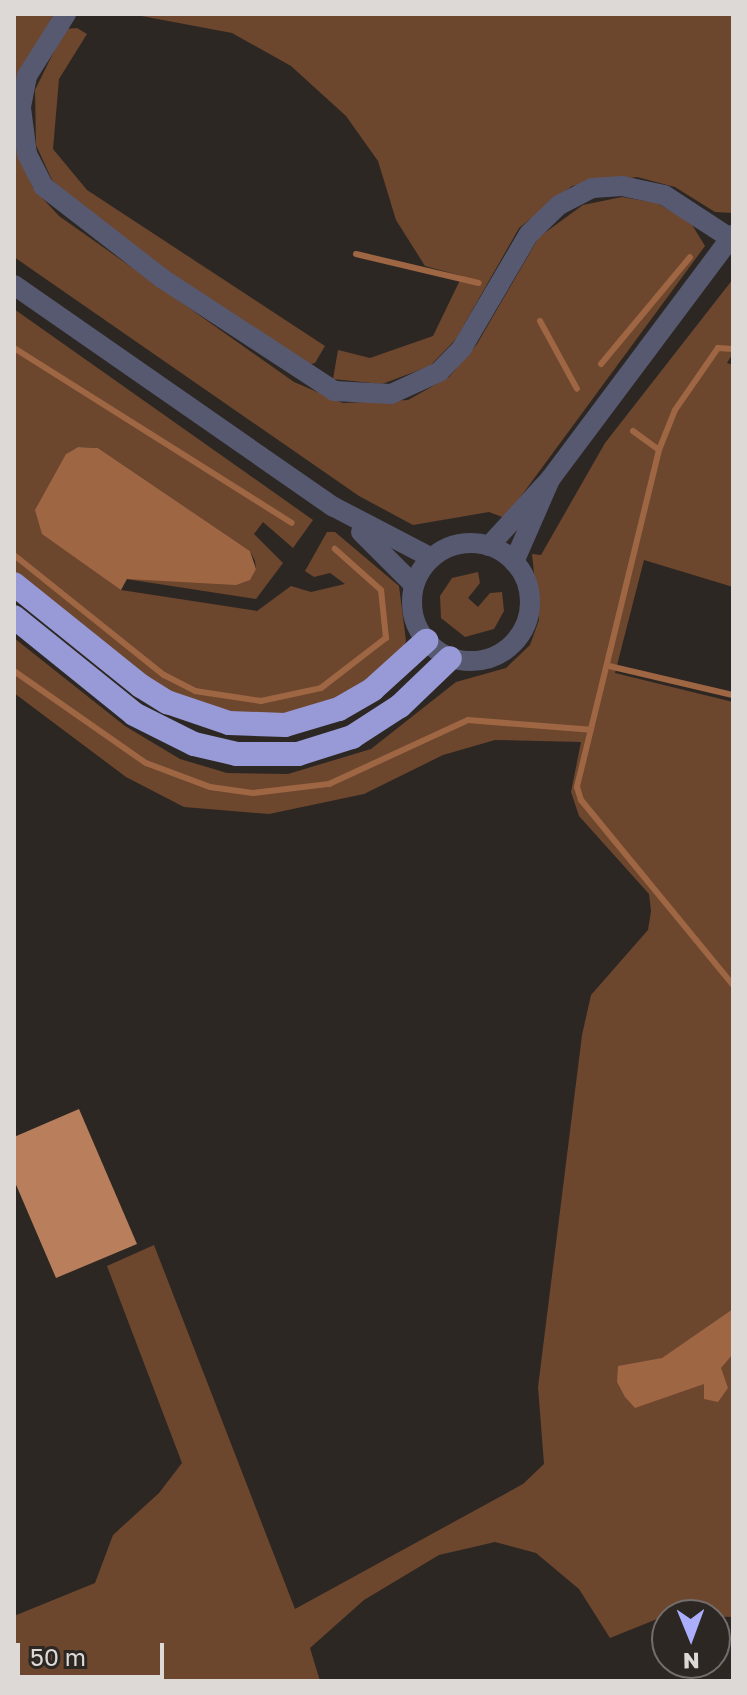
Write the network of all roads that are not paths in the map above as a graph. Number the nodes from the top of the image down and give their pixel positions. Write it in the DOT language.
graph roads {
  1 [pos="66,14"];
  2 [pos="732,237"];
  3 [pos="14,285"];
  4 [pos="551,478"];
  5 [pos="334,507"];
  6 [pos="489,546"];
  7 [pos="432,558"];
  8 [pos="514,562"];
  9 [pos="14,584"];
  10 [pos="414,585"];
  11 [pos="14,617"];
  12 [pos="426,641"];
  13 [pos="450,658"];
  1 -- 2 [label="street"];
  2 -- 4 [label="street"];
  3 -- 5 [label="street"];
  4 -- 6 [label="street"];
  4 -- 8 [label="street"];
  5 -- 7 [label="street"];
  5 -- 10 [label="street"];
  6 -- 7 [label="street"];
  6 -- 8 [label="street"];
  7 -- 10 [label="street"];
  8 -- 13 [label="street"];
  9 -- 12 [label="highway"];
  10 -- 12 [label="street"];
  11 -- 13 [label="highway"];
  12 -- 13 [label="street"];
}
